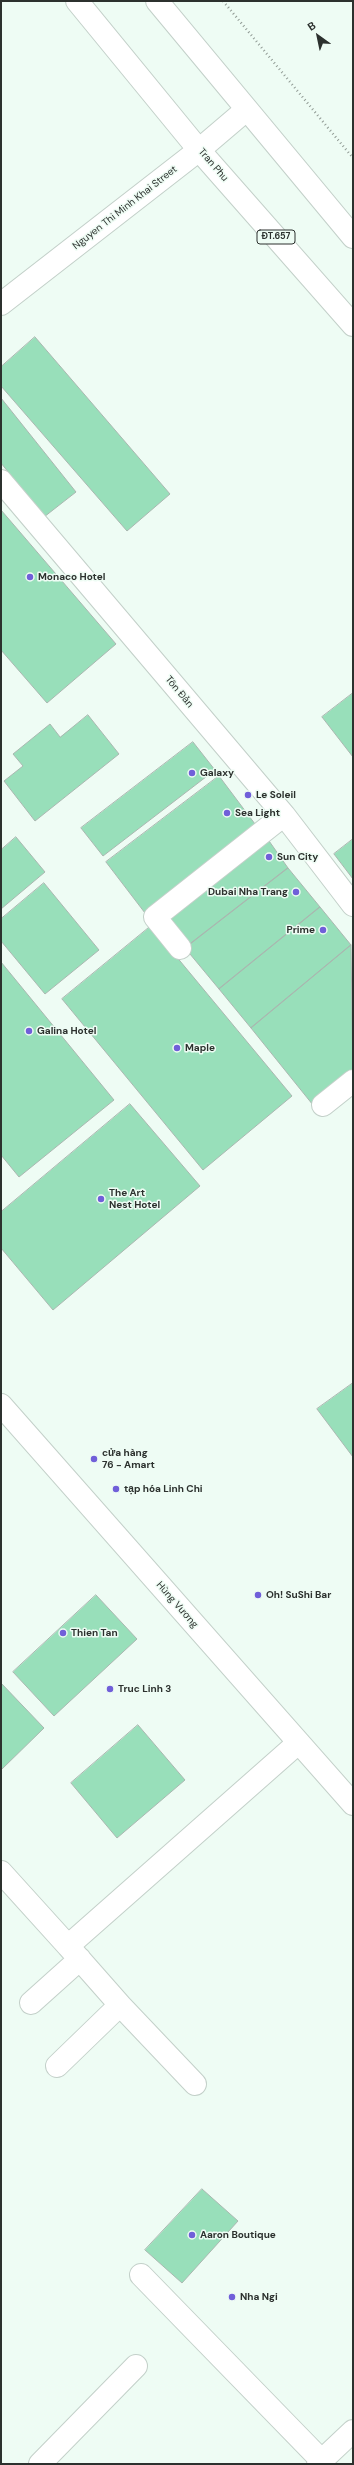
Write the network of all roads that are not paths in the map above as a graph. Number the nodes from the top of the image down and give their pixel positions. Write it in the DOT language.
graph roads {
  1 [pos="77,1"];
  2 [pos="158,1"];
  3 [pos="246,110"];
  4 [pos="199,150"];
  5 [pos="353,237"];
  6 [pos="1,304"];
  7 [pos="353,325"];
  8 [pos="1,481"];
  9 [pos="284,814"];
  10 [pos="353,906"];
  11 [pos="180,948"];
  12 [pos="353,1081"];
  13 [pos="323,1105"];
  14 [pos="5,1419"];
  15 [pos="298,1743"];
  16 [pos="353,1804"];
  17 [pos="1,1872"];
  18 [pos="74,1953"];
  19 [pos="31,2003"];
  20 [pos="120,2005"];
  21 [pos="57,2066"];
  22 [pos="195,2084"];
  23 [pos="141,2275"];
  24 [pos="136,2366"];
  25 [pos="353,2431"];
  26 [pos="320,2462"];
  27 [pos="40,2464"];
  1 -- 4 [label="street, Tran Phu / ĐT.657"];
  2 -- 3 [label="street"];
  3 -- 4 [label="street, Nguyen Thi Minh Khai Street"];
  3 -- 5 [label="street"];
  4 -- 6 [label="street, Nguyen Thi Minh Khai Street"];
  4 -- 7 [label="street, Tran Phu / ĐT.657"];
  8 -- 9 [label="street, Tôn Đản"];
  9 -- 10 [label="street, Tôn Đản"];
  9 -- 11 [label="street"];
  12 -- 13 [label="street"];
  14 -- 15 [label="street, Hùng Vương"];
  15 -- 16 [label="street, Hùng Vương"];
  15 -- 18 [label="street"];
  17 -- 18 [label="street"];
  18 -- 19 [label="street"];
  18 -- 20 [label="street"];
  20 -- 21 [label="street"];
  20 -- 22 [label="street"];
  23 -- 26 [label="street"];
  24 -- 27 [label="street"];
  25 -- 26 [label="street"];
}
